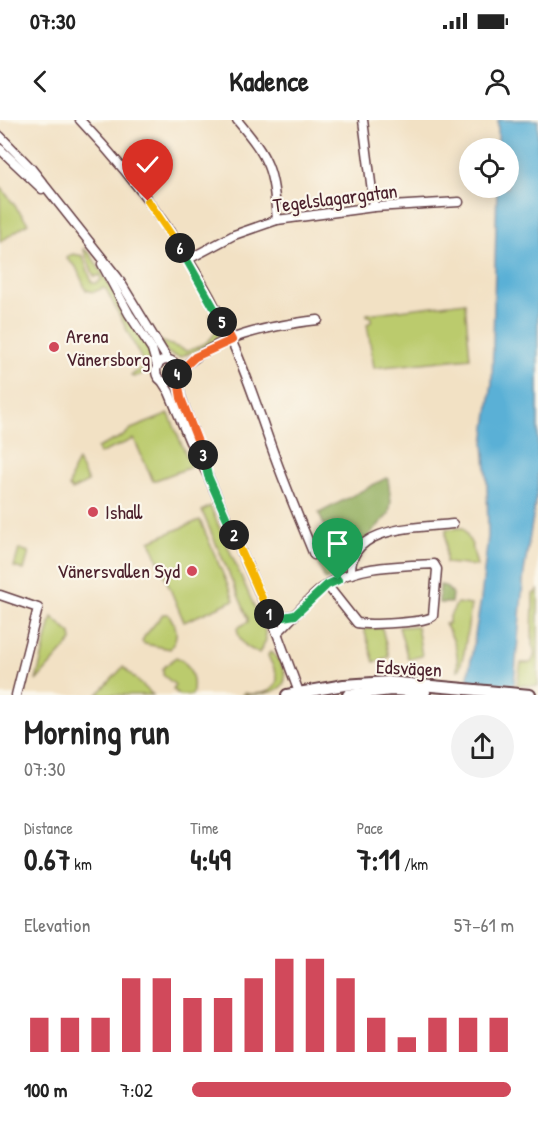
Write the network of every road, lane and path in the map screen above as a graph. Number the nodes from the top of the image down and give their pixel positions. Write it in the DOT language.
graph roads {
  1 [pos="81,120"];
  2 [pos="237,120"];
  3 [pos="363,120"];
  4 [pos="0,136"];
  5 [pos="0,149"];
  6 [pos="459,202"];
  7 [pos="60,206"];
  8 [pos="374,207"];
  9 [pos="277,220"];
  10 [pos="92,245"];
  11 [pos="187,260"];
  12 [pos="318,320"];
  13 [pos="232,340"];
  14 [pos="195,357"];
  15 [pos="170,361"];
  16 [pos="157,366"];
  17 [pos="177,374"];
  18 [pos="162,381"];
  19 [pos="208,476"];
  20 [pos="453,525"];
  21 [pos="314,555"];
  22 [pos="351,574"];
  23 [pos="327,585"];
  24 [pos="0,595"];
  25 [pos="295,615"];
  26 [pos="271,619"];
  27 [pos="277,633"];
  28 [pos="447,692"];
  29 [pos="300,693"];
  30 [pos="16,695"];
  31 [pos="287,695"];
  32 [pos="348,695"];
  33 [pos="528,695"];
  1 -- 11 [label="street"];
  2 -- 9 [label="street"];
  3 -- 8 [label="street"];
  4 -- 7 [label="street"];
  5 -- 7 [label="street"];
  6 -- 8 [label="street, Tegelslagargatan"];
  7 -- 10 [label="street"];
  8 -- 9 [label="street, Tegelslagargatan"];
  9 -- 11 [label="street, Tegelslagargatan"];
  10 -- 15 [label="street"];
  10 -- 16 [label="street"];
  11 -- 13 [label="street"];
  12 -- 13 [label="street"];
  13 -- 14 [label="street"];
  13 -- 21 [label="street"];
  14 -- 15 [label="street"];
  14 -- 17 [label="street"];
  15 -- 16 [label="street"];
  15 -- 17 [label="street"];
  16 -- 18 [label="street"];
  17 -- 18 [label="street"];
  17 -- 19 [label="street"];
  18 -- 19 [label="street"];
  19 -- 26 [label="street"];
  20 -- 22 [label="street"];
  22 -- 23 [label="street"];
  22 -- 23 [label="street"];
  23 -- 25 [label="street"];
  24 -- 30 [label="street"];
  25 -- 26 [label="street"];
  25 -- 27 [label="street"];
  26 -- 27 [label="street"];
  27 -- 29 [label="street"];
  28 -- 29 [label="main road, Edsvägen"];
  28 -- 32 [label="main road, Edsvägen"];
  28 -- 33 [label="main road, Edsvägen"];
  29 -- 31 [label="main road, Edsvägen"];
}
